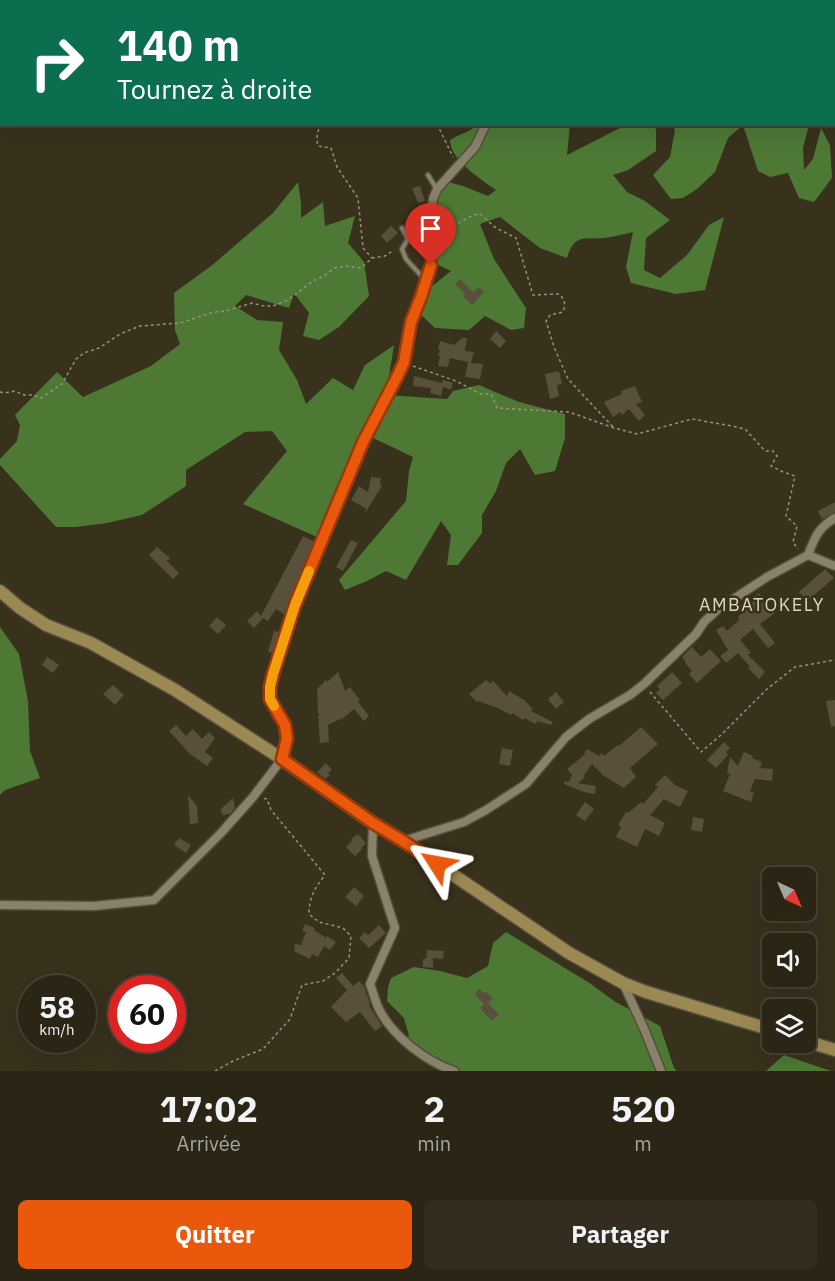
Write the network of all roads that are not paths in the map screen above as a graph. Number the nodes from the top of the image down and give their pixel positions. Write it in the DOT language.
graph roads {
  1 [pos="485,126"];
  2 [pos="428,175"];
  3 [pos="436,189"];
  4 [pos="402,228"];
  5 [pos="426,282"];
  6 [pos="835,518"];
  7 [pos="808,555"];
  8 [pos="835,566"];
  9 [pos="0,591"];
  10 [pos="282,759"];
  11 [pos="373,823"];
  12 [pos="403,841"];
  13 [pos="0,905"];
  14 [pos="623,983"];
  15 [pos="762,1027"];
  16 [pos="816,1044"];
  17 [pos="835,1050"];
  18 [pos="454,1071"];
  19 [pos="661,1071"];
  1 -- 3 [label="street"];
  2 -- 3 [label="lane"];
  3 -- 5 [label="street"];
  4 -- 5 [label="lane"];
  5 -- 10 [label="street"];
  6 -- 7 [label="street"];
  7 -- 8 [label="street"];
  7 -- 12 [label="street"];
  9 -- 10 [label="main road"];
  10 -- 11 [label="main road"];
  10 -- 13 [label="street"];
  11 -- 12 [label="main road"];
  11 -- 18 [label="street"];
  12 -- 14 [label="main road"];
  14 -- 15 [label="main road"];
  14 -- 19 [label="street"];
  16 -- 17 [label="main road"];
}
